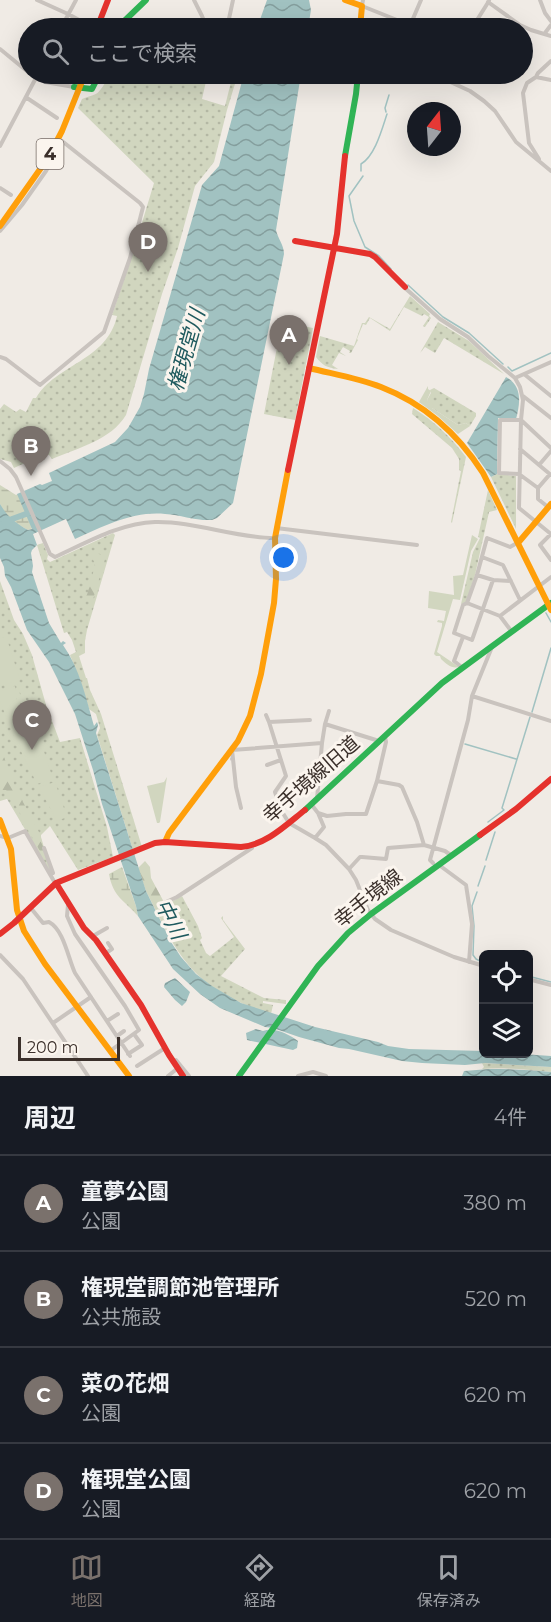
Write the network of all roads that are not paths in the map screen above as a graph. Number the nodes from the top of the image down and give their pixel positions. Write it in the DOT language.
graph roads {
  1 [pos="37,0"];
  2 [pos="75,0"];
  3 [pos="108,0"];
  4 [pos="112,0"];
  5 [pos="146,0"];
  6 [pos="194,0"];
  7 [pos="233,0"];
  8 [pos="345,0"];
  9 [pos="421,0"];
  10 [pos="540,0"];
  11 [pos="489,1"];
  12 [pos="363,3"];
  13 [pos="68,14"];
  14 [pos="66,18"];
  15 [pos="76,18"];
  16 [pos="100,18"];
  17 [pos="106,18"];
  18 [pos="127,18"];
  19 [pos="203,18"];
  20 [pos="229,18"];
  21 [pos="361,18"];
  22 [pos="392,18"];
  23 [pos="413,18"];
  24 [pos="478,18"];
  25 [pos="511,18"];
  26 [pos="551,23"];
  27 [pos="533,30"];
  28 [pos="545,33"];
  29 [pos="551,36"];
  30 [pos="0,49"];
  31 [pos="551,61"];
  32 [pos="18,63"];
  33 [pos="536,77"];
  34 [pos="533,79"];
  35 [pos="551,80"];
  36 [pos="33,84"];
  37 [pos="52,84"];
  38 [pos="78,84"];
  39 [pos="79,84"];
  40 [pos="95,84"];
  41 [pos="356,84"];
  42 [pos="455,84"];
  43 [pos="527,84"];
  44 [pos="77,88"];
  45 [pos="27,98"];
  46 [pos="57,118"];
  47 [pos="0,146"];
  48 [pos="543,165"];
  49 [pos="551,171"];
  50 [pos="0,189"];
  51 [pos="11,195"];
  52 [pos="0,220"];
  53 [pos="0,226"];
  54 [pos="0,231"];
  55 [pos="295,241"];
  56 [pos="334,248"];
  57 [pos="405,287"];
  58 [pos="0,357"];
  59 [pos="550,365"];
  60 [pos="309,368"];
  61 [pos="524,374"];
  62 [pos="515,378"];
  63 [pos="523,396"];
  64 [pos="551,396"];
  65 [pos="551,418"];
  66 [pos="520,420"];
  67 [pos="551,439"];
  68 [pos="546,444"];
  69 [pos="520,449"];
  70 [pos="551,450"];
  71 [pos="0,460"];
  72 [pos="539,465"];
  73 [pos="519,474"];
  74 [pos="550,475"];
  75 [pos="538,488"];
  76 [pos="550,506"];
  77 [pos="536,522"];
  78 [pos="276,528"];
  79 [pos="551,534"];
  80 [pos="275,538"];
  81 [pos="518,543"];
  82 [pos="417,545"];
  83 [pos="482,557"];
  84 [pos="551,560"];
  85 [pos="477,575"];
  86 [pos="551,577"];
  87 [pos="493,580"];
  88 [pos="511,581"];
  89 [pos="538,586"];
  90 [pos="520,600"];
  91 [pos="467,603"];
  92 [pos="550,606"];
  93 [pos="483,609"];
  94 [pos="501,616"];
  95 [pos="512,632"];
  96 [pos="463,637"];
  97 [pos="492,646"];
  98 [pos="463,668"];
  99 [pos="472,696"];
  100 [pos="329,711"];
  101 [pos="266,715"];
  102 [pos="310,720"];
  103 [pos="551,720"];
  104 [pos="268,722"];
  105 [pos="325,724"];
  106 [pos="382,739"];
  107 [pos="322,743"];
  108 [pos="276,746"];
  109 [pos="232,750"];
  110 [pos="225,758"];
  111 [pos="233,759"];
  112 [pos="281,760"];
  113 [pos="267,765"];
  114 [pos="551,779"];
  115 [pos="377,781"];
  116 [pos="314,802"];
  117 [pos="241,808"];
  118 [pos="318,813"];
  119 [pos="0,820"];
  120 [pos="288,823"];
  121 [pos="0,836"];
  122 [pos="8,838"];
  123 [pos="315,838"];
  124 [pos="165,842"];
  125 [pos="424,845"];
  126 [pos="253,846"];
  127 [pos="433,847"];
  128 [pos="44,848"];
  129 [pos="452,856"];
  130 [pos="436,864"];
  131 [pos="350,869"];
  132 [pos="55,882"];
  133 [pos="68,901"];
  134 [pos="164,903"];
  135 [pos="30,907"];
  136 [pos="371,914"];
  137 [pos="19,918"];
  138 [pos="107,928"];
  139 [pos="0,934"];
  140 [pos="93,937"];
  141 [pos="108,943"];
  142 [pos="105,954"];
  143 [pos="0,955"];
  144 [pos="469,962"];
  145 [pos="479,965"];
  146 [pos="533,980"];
  147 [pos="551,985"];
  148 [pos="91,997"];
  149 [pos="76,1008"];
  150 [pos="118,1014"];
  151 [pos="107,1021"];
  152 [pos="53,1023"];
  153 [pos="124,1031"];
  154 [pos="134,1034"];
  155 [pos="117,1036"];
  156 [pos="121,1044"];
  157 [pos="165,1048"];
  158 [pos="109,1052"];
  159 [pos="176,1060"];
  160 [pos="136,1066"];
  161 [pos="178,1068"];
  162 [pos="88,1076"];
  163 [pos="129,1076"];
  164 [pos="168,1076"];
  165 [pos="183,1076"];
  166 [pos="189,1076"];
  167 [pos="239,1076"];
  168 [pos="298,1076"];
  169 [pos="326,1076"];
  1 -- 13 [label="street"];
  2 -- 13 [label="street"];
  3 -- 16 [label="main road"];
  4 -- 17 [label="main road"];
  5 -- 18 [label="main road"];
  6 -- 19 [label="street"];
  7 -- 20 [label="street"];
  8 -- 12 [label="main road"];
  9 -- 23 [label="street"];
  10 -- 26 [label="street"];
  11 -- 24 [label="street"];
  11 -- 25 [label="street"];
  12 -- 21 [label="main road"];
  12 -- 22 [label="street"];
  13 -- 14 [label="street"];
  13 -- 15 [label="street"];
  26 -- 28 [label="street"];
  27 -- 28 [label="street"];
  28 -- 29 [label="street"];
  30 -- 32 [label="street"];
  31 -- 33 [label="street"];
  33 -- 34 [label="street"];
  33 -- 35 [label="street"];
  36 -- 45 [label="street"];
  37 -- 44 [label="street"];
  38 -- 44 [label="main road, 4"];
  39 -- 44 [label="main road, 4"];
  40 -- 44 [label="main road"];
  41 -- 56 [label="main road"];
  42 -- 48 [label="street"];
  43 -- 48 [label="street"];
  44 -- 52 [label="main road, 4"];
  44 -- 53 [label="main road, 4"];
  45 -- 46 [label="street"];
  45 -- 47 [label="street"];
  48 -- 49 [label="street"];
  50 -- 51 [label="street"];
  54 -- 58 [label="street"];
  55 -- 56 [label="main road"];
  56 -- 57 [label="main road"];
  56 -- 60 [label="main road"];
  57 -- 62 [label="street"];
  59 -- 61 [label="street"];
  60 -- 78 [label="main road"];
  60 -- 81 [label="main road"];
  61 -- 62 [label="street"];
  61 -- 64 [label="street"];
  62 -- 63 [label="street"];
  63 -- 65 [label="street"];
  63 -- 66 [label="street"];
  66 -- 68 [label="street"];
  66 -- 69 [label="street"];
  66 -- 73 [label="street"];
  67 -- 68 [label="street"];
  68 -- 70 [label="street"];
  69 -- 72 [label="street"];
  69 -- 73 [label="street"];
  70 -- 72 [label="street"];
  71 -- 80 [label="street"];
  72 -- 74 [label="street"];
  73 -- 75 [label="street"];
  73 -- 77 [label="street"];
  74 -- 75 [label="street"];
  75 -- 76 [label="street"];
  76 -- 77 [label="main road"];
  77 -- 79 [label="street"];
  77 -- 81 [label="main road"];
  78 -- 80 [label="main road"];
  78 -- 82 [label="street"];
  79 -- 84 [label="street"];
  80 -- 109 [label="main road"];
  81 -- 83 [label="street"];
  81 -- 89 [label="main road"];
  83 -- 85 [label="street"];
  83 -- 88 [label="street"];
  85 -- 87 [label="street"];
  85 -- 91 [label="street"];
  86 -- 89 [label="street"];
  87 -- 88 [label="street"];
  87 -- 93 [label="street"];
  88 -- 90 [label="street"];
  89 -- 90 [label="street"];
  89 -- 92 [label="main road"];
  90 -- 94 [label="street"];
  91 -- 93 [label="street"];
  91 -- 96 [label="street"];
  92 -- 95 [label="main road, 幸手境線旧道"];
  93 -- 94 [label="street"];
  93 -- 96 [label="street"];
  94 -- 95 [label="street"];
  95 -- 97 [label="main road, 幸手境線旧道"];
  96 -- 98 [label="street"];
  97 -- 98 [label="main road, 幸手境線旧道"];
  97 -- 99 [label="street"];
  98 -- 106 [label="main road, 幸手境線旧道"];
  99 -- 103 [label="street"];
  99 -- 127 [label="street"];
  100 -- 105 [label="street"];
  101 -- 104 [label="street"];
  102 -- 104 [label="street"];
  104 -- 108 [label="street"];
  105 -- 106 [label="street"];
  105 -- 107 [label="street"];
  106 -- 115 [label="street"];
  106 -- 116 [label="main road, 幸手境線旧道"];
  107 -- 108 [label="street"];
  107 -- 116 [label="street"];
  108 -- 109 [label="street"];
  108 -- 112 [label="street"];
  109 -- 110 [label="main road"];
  109 -- 111 [label="street"];
  110 -- 111 [label="street"];
  110 -- 124 [label="main road"];
  111 -- 117 [label="street"];
  112 -- 113 [label="street"];
  112 -- 120 [label="street"];
  114 -- 129 [label="main road, 幸手境線"];
  115 -- 118 [label="street"];
  115 -- 125 [label="street"];
  116 -- 118 [label="street"];
  116 -- 120 [label="main road, 幸手境線旧道"];
  118 -- 123 [label="street"];
  119 -- 122 [label="main road"];
  120 -- 123 [label="street"];
  120 -- 126 [label="main road, 幸手境線旧道"];
  121 -- 122 [label="street"];
  122 -- 132 [label="street"];
  122 -- 137 [label="main road"];
  123 -- 131 [label="street"];
  124 -- 126 [label="main road, 幸手境線旧道"];
  124 -- 132 [label="main road, 幸手境線旧道"];
  125 -- 127 [label="street"];
  125 -- 131 [label="street"];
  126 -- 134 [label="street"];
  127 -- 129 [label="street"];
  127 -- 130 [label="street"];
  128 -- 132 [label="street"];
  129 -- 130 [label="main road, 幸手境線"];
  130 -- 136 [label="main road, 幸手境線"];
  130 -- 144 [label="street"];
  131 -- 136 [label="street"];
  132 -- 133 [label="main road"];
  132 -- 135 [label="main road, 幸手境線旧道"];
  133 -- 140 [label="main road"];
  133 -- 154 [label="street"];
  135 -- 137 [label="main road, 幸手境線旧道"];
  135 -- 148 [label="street"];
  136 -- 144 [label="street"];
  136 -- 167 [label="main road, 幸手境線"];
  137 -- 139 [label="main road, 幸手境線旧道"];
  137 -- 149 [label="main road"];
  138 -- 140 [label="street"];
  140 -- 142 [label="main road"];
  141 -- 142 [label="street"];
  142 -- 157 [label="main road"];
  143 -- 152 [label="street"];
  144 -- 145 [label="street"];
  146 -- 147 [label="street"];
  148 -- 149 [label="street"];
  148 -- 151 [label="street"];
  149 -- 152 [label="street"];
  149 -- 158 [label="main road"];
  150 -- 151 [label="street"];
  151 -- 155 [label="street"];
  152 -- 162 [label="street"];
  153 -- 155 [label="street"];
  154 -- 156 [label="street"];
  154 -- 156 [label="street"];
  155 -- 156 [label="street"];
  156 -- 158 [label="street"];
  157 -- 160 [label="street"];
  157 -- 161 [label="main road"];
  158 -- 163 [label="main road"];
  159 -- 166 [label="street"];
  161 -- 164 [label="street"];
  161 -- 165 [label="main road"];
  168 -- 169 [label="street"];
}
